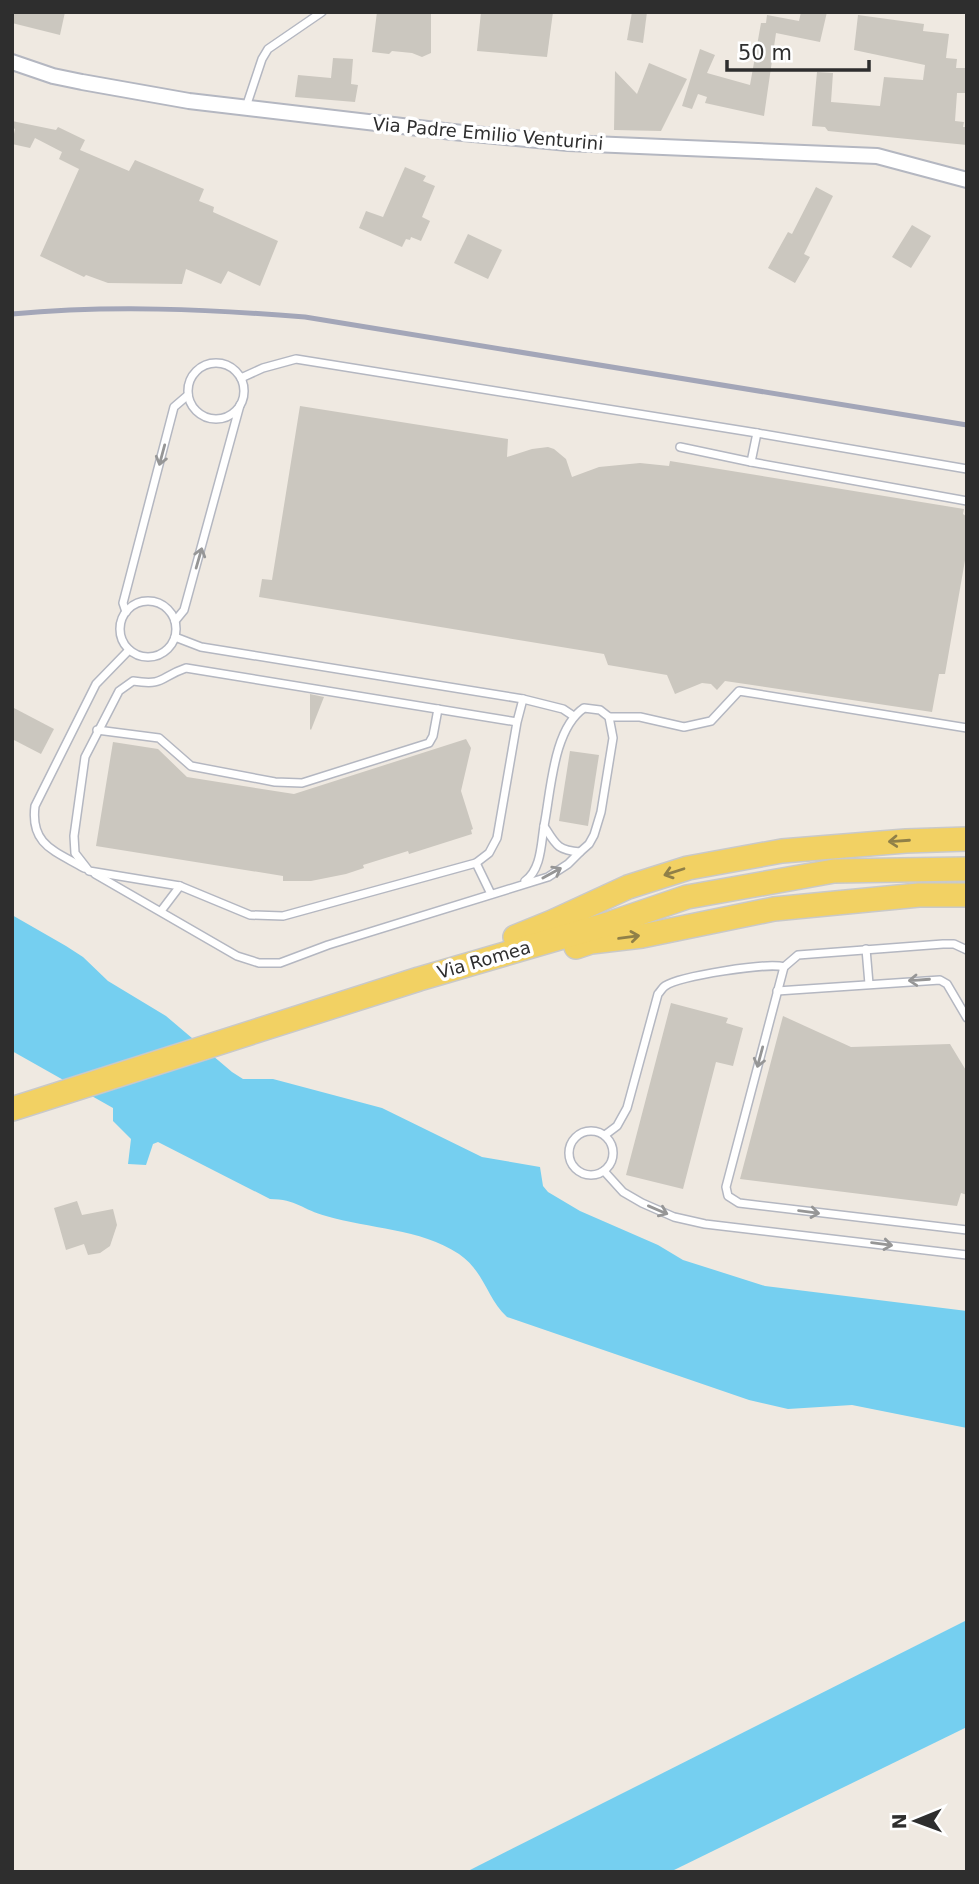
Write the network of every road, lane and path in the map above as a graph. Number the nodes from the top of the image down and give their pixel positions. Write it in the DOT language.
graph roads {
  1 [pos="322,12"];
  2 [pos="12,62"];
  3 [pos="246,108"];
  4 [pos="967,180"];
  5 [pos="240,378"];
  6 [pos="188,395"];
  7 [pos="240,405"];
  8 [pos="757,433"];
  9 [pos="680,447"];
  10 [pos="751,462"];
  11 [pos="967,469"];
  12 [pos="967,501"];
  13 [pos="126,612"];
  14 [pos="175,621"];
  15 [pos="175,637"];
  16 [pos="129,650"];
  17 [pos="523,699"];
  18 [pos="438,709"];
  19 [pos="572,715"];
  20 [pos="610,717"];
  21 [pos="516,722"];
  22 [pos="967,728"];
  23 [pos="97,730"];
  24 [pos="544,827"];
  25 [pos="967,839"];
  26 [pos="580,852"];
  27 [pos="476,863"];
  28 [pos="967,869"];
  29 [pos="89,871"];
  30 [pos="180,886"];
  31 [pos="519,886"];
  32 [pos="491,894"];
  33 [pos="967,895"];
  34 [pos="161,911"];
  35 [pos="866,949"];
  36 [pos="967,950"];
  37 [pos="785,967"];
  38 [pos="419,979"];
  39 [pos="869,984"];
  40 [pos="777,991"];
  41 [pos="967,1018"];
  42 [pos="12,1109"];
  43 [pos="604,1135"];
  44 [pos="604,1171"];
  45 [pos="967,1230"];
  46 [pos="967,1255"];
  1 -- 3 [label="lane"];
  2 -- 3 [label="street, Via Padre Emilio Venturini"];
  3 -- 4 [label="street, Via Padre Emilio Venturini"];
  5 -- 6 [label="lane"];
  5 -- 7 [label="lane"];
  5 -- 8 [label="lane"];
  6 -- 7 [label="lane"];
  6 -- 13 [label="lane, one-way"];
  14 -- 7 [label="lane, one-way"];
  8 -- 10 [label="lane"];
  8 -- 11 [label="lane"];
  9 -- 10 [label="lane"];
  10 -- 12 [label="lane"];
  13 -- 14 [label="lane"];
  13 -- 16 [label="lane"];
  14 -- 15 [label="lane"];
  15 -- 16 [label="lane"];
  15 -- 17 [label="lane"];
  16 -- 29 [label="lane"];
  17 -- 19 [label="lane"];
  17 -- 21 [label="lane"];
  18 -- 21 [label="lane"];
  18 -- 23 [label="lane"];
  18 -- 23 [label="lane"];
  19 -- 20 [label="lane"];
  19 -- 24 [label="lane"];
  20 -- 22 [label="lane"];
  20 -- 26 [label="lane"];
  21 -- 27 [label="lane"];
  23 -- 29 [label="lane"];
  24 -- 26 [label="lane"];
  24 -- 31 [label="lane"];
  25 -- 38 [label="main road, one-way"];
  31 -- 26 [label="lane, one-way"];
  27 -- 30 [label="lane"];
  27 -- 32 [label="lane"];
  28 -- 38 [label="main road, Via Romea"];
  29 -- 30 [label="lane"];
  29 -- 34 [label="lane"];
  30 -- 34 [label="lane"];
  31 -- 32 [label="lane"];
  32 -- 34 [label="lane"];
  38 -- 33 [label="main road, one-way"];
  35 -- 36 [label="lane"];
  35 -- 37 [label="lane"];
  35 -- 39 [label="lane"];
  37 -- 40 [label="lane"];
  37 -- 43 [label="lane"];
  38 -- 42 [label="main road, Via Romea"];
  39 -- 40 [label="lane"];
  41 -- 39 [label="lane, one-way"];
  40 -- 45 [label="lane, one-way"];
  43 -- 44 [label="lane"];
  43 -- 44 [label="lane"];
  44 -- 46 [label="lane, one-way"];
}
